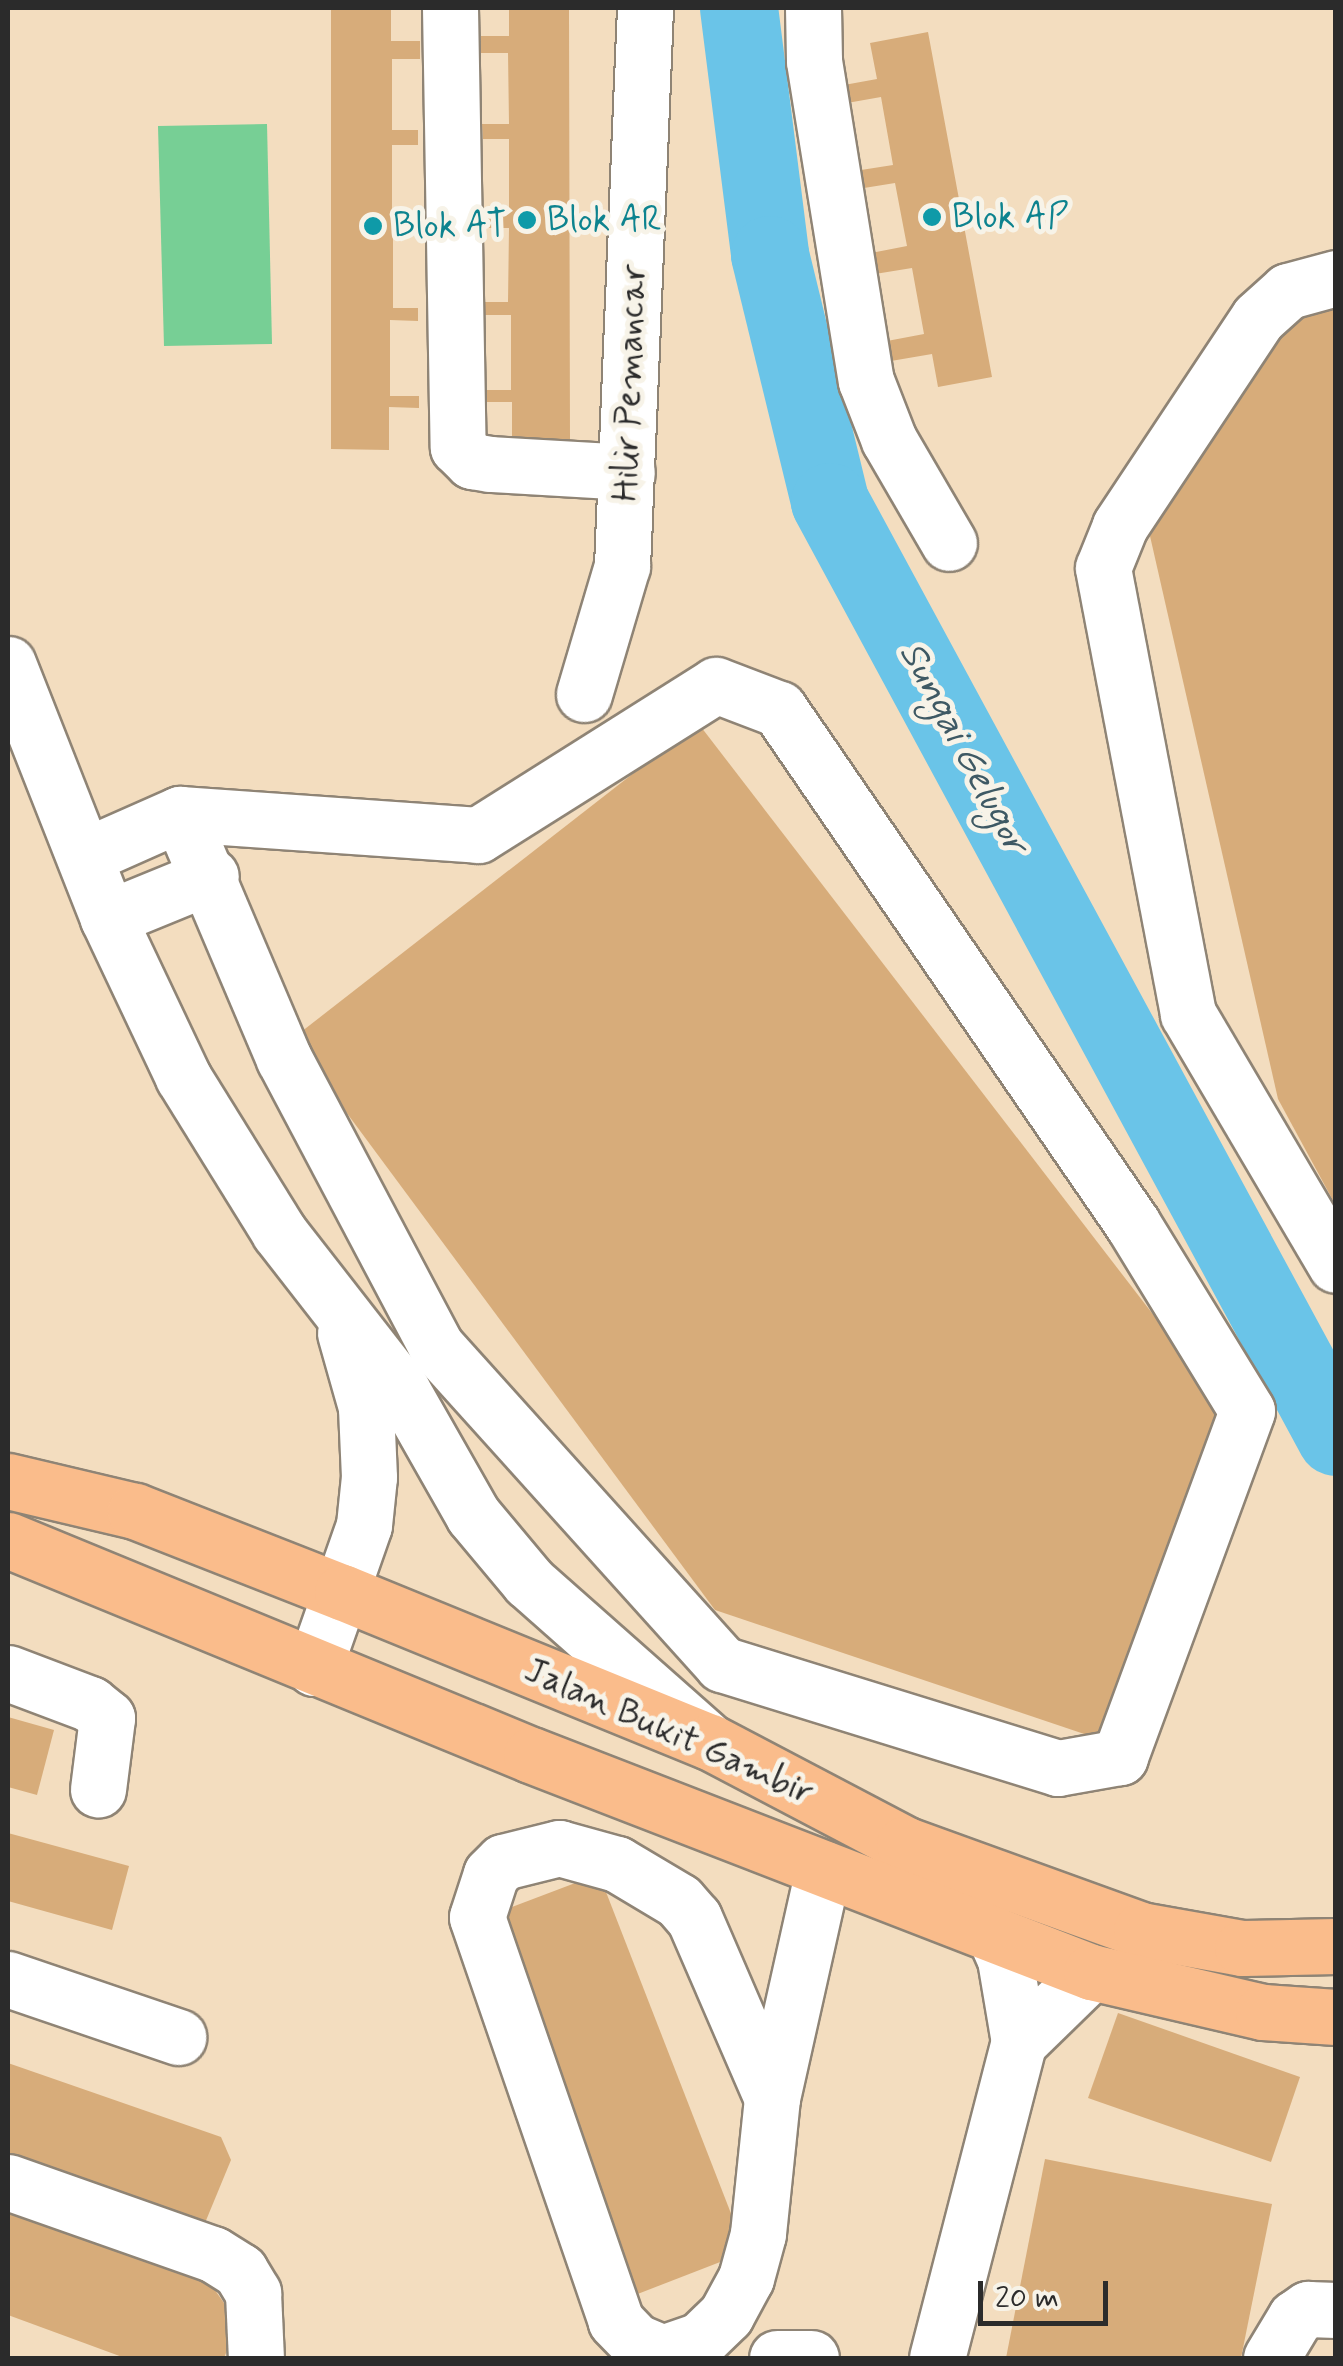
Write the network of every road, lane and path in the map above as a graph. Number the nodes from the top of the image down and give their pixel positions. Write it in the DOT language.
graph roads {
  1 [pos="450,8"];
  2 [pos="644,8"];
  3 [pos="813,8"];
  4 [pos="1336,278"];
  5 [pos="627,472"];
  6 [pos="949,542"];
  7 [pos="8,664"];
  8 [pos="584,694"];
  9 [pos="180,814"];
  10 [pos="86,856"];
  11 [pos="211,876"];
  12 [pos="108,918"];
  13 [pos="1336,1266"];
  14 [pos="334,1296"];
  15 [pos="8,1481"];
  16 [pos="8,1540"];
  17 [pos="342,1592"];
  18 [pos="314,1668"];
  19 [pos="8,1673"];
  20 [pos="710,1742"];
  21 [pos="98,1790"];
  22 [pos="823,1868"];
  23 [pos="994,1934"];
  24 [pos="1336,1946"];
  25 [pos="1090,1972"];
  26 [pos="8,1980"];
  27 [pos="1336,2017"];
  28 [pos="178,2037"];
  29 [pos="1019,2042"];
  30 [pos="772,2098"];
  31 [pos="8,2182"];
  32 [pos="1336,2310"];
  33 [pos="256,2358"];
  34 [pos="777,2358"];
  35 [pos="811,2358"];
  36 [pos="938,2358"];
  37 [pos="1271,2358"];
  1 -- 5 [label="street"];
  2 -- 5 [label="street, Hilir Pemancar"];
  3 -- 6 [label="street"];
  4 -- 13 [label="street"];
  5 -- 8 [label="street, Hilir Pemancar"];
  7 -- 10 [label="street"];
  9 -- 10 [label="street"];
  9 -- 11 [label="street"];
  9 -- 11 [label="street"];
  10 -- 12 [label="street"];
  11 -- 12 [label="street"];
  12 -- 14 [label="street"];
  14 -- 17 [label="street"];
  14 -- 20 [label="street"];
  15 -- 17 [label="main road, Jalan Bukit Gambir"];
  16 -- 18 [label="main road, Jalan Bukit Gambir"];
  17 -- 18 [label="street"];
  17 -- 20 [label="main road, Jalan Bukit Gambir"];
  18 -- 22 [label="main road, Jalan Bukit Gambir"];
  19 -- 21 [label="street"];
  20 -- 24 [label="main road, Jalan Bukit Gambir"];
  22 -- 23 [label="main road, Jalan Bukit Gambir"];
  22 -- 30 [label="street"];
  23 -- 25 [label="main road, Jalan Bukit Gambir"];
  23 -- 29 [label="street"];
  25 -- 27 [label="main road, Jalan Bukit Gambir"];
  25 -- 29 [label="street"];
  26 -- 28 [label="street"];
  29 -- 36 [label="street"];
  30 -- 30 [label="street"];
  31 -- 33 [label="street"];
  32 -- 37 [label="street"];
  34 -- 35 [label="street"];
}
